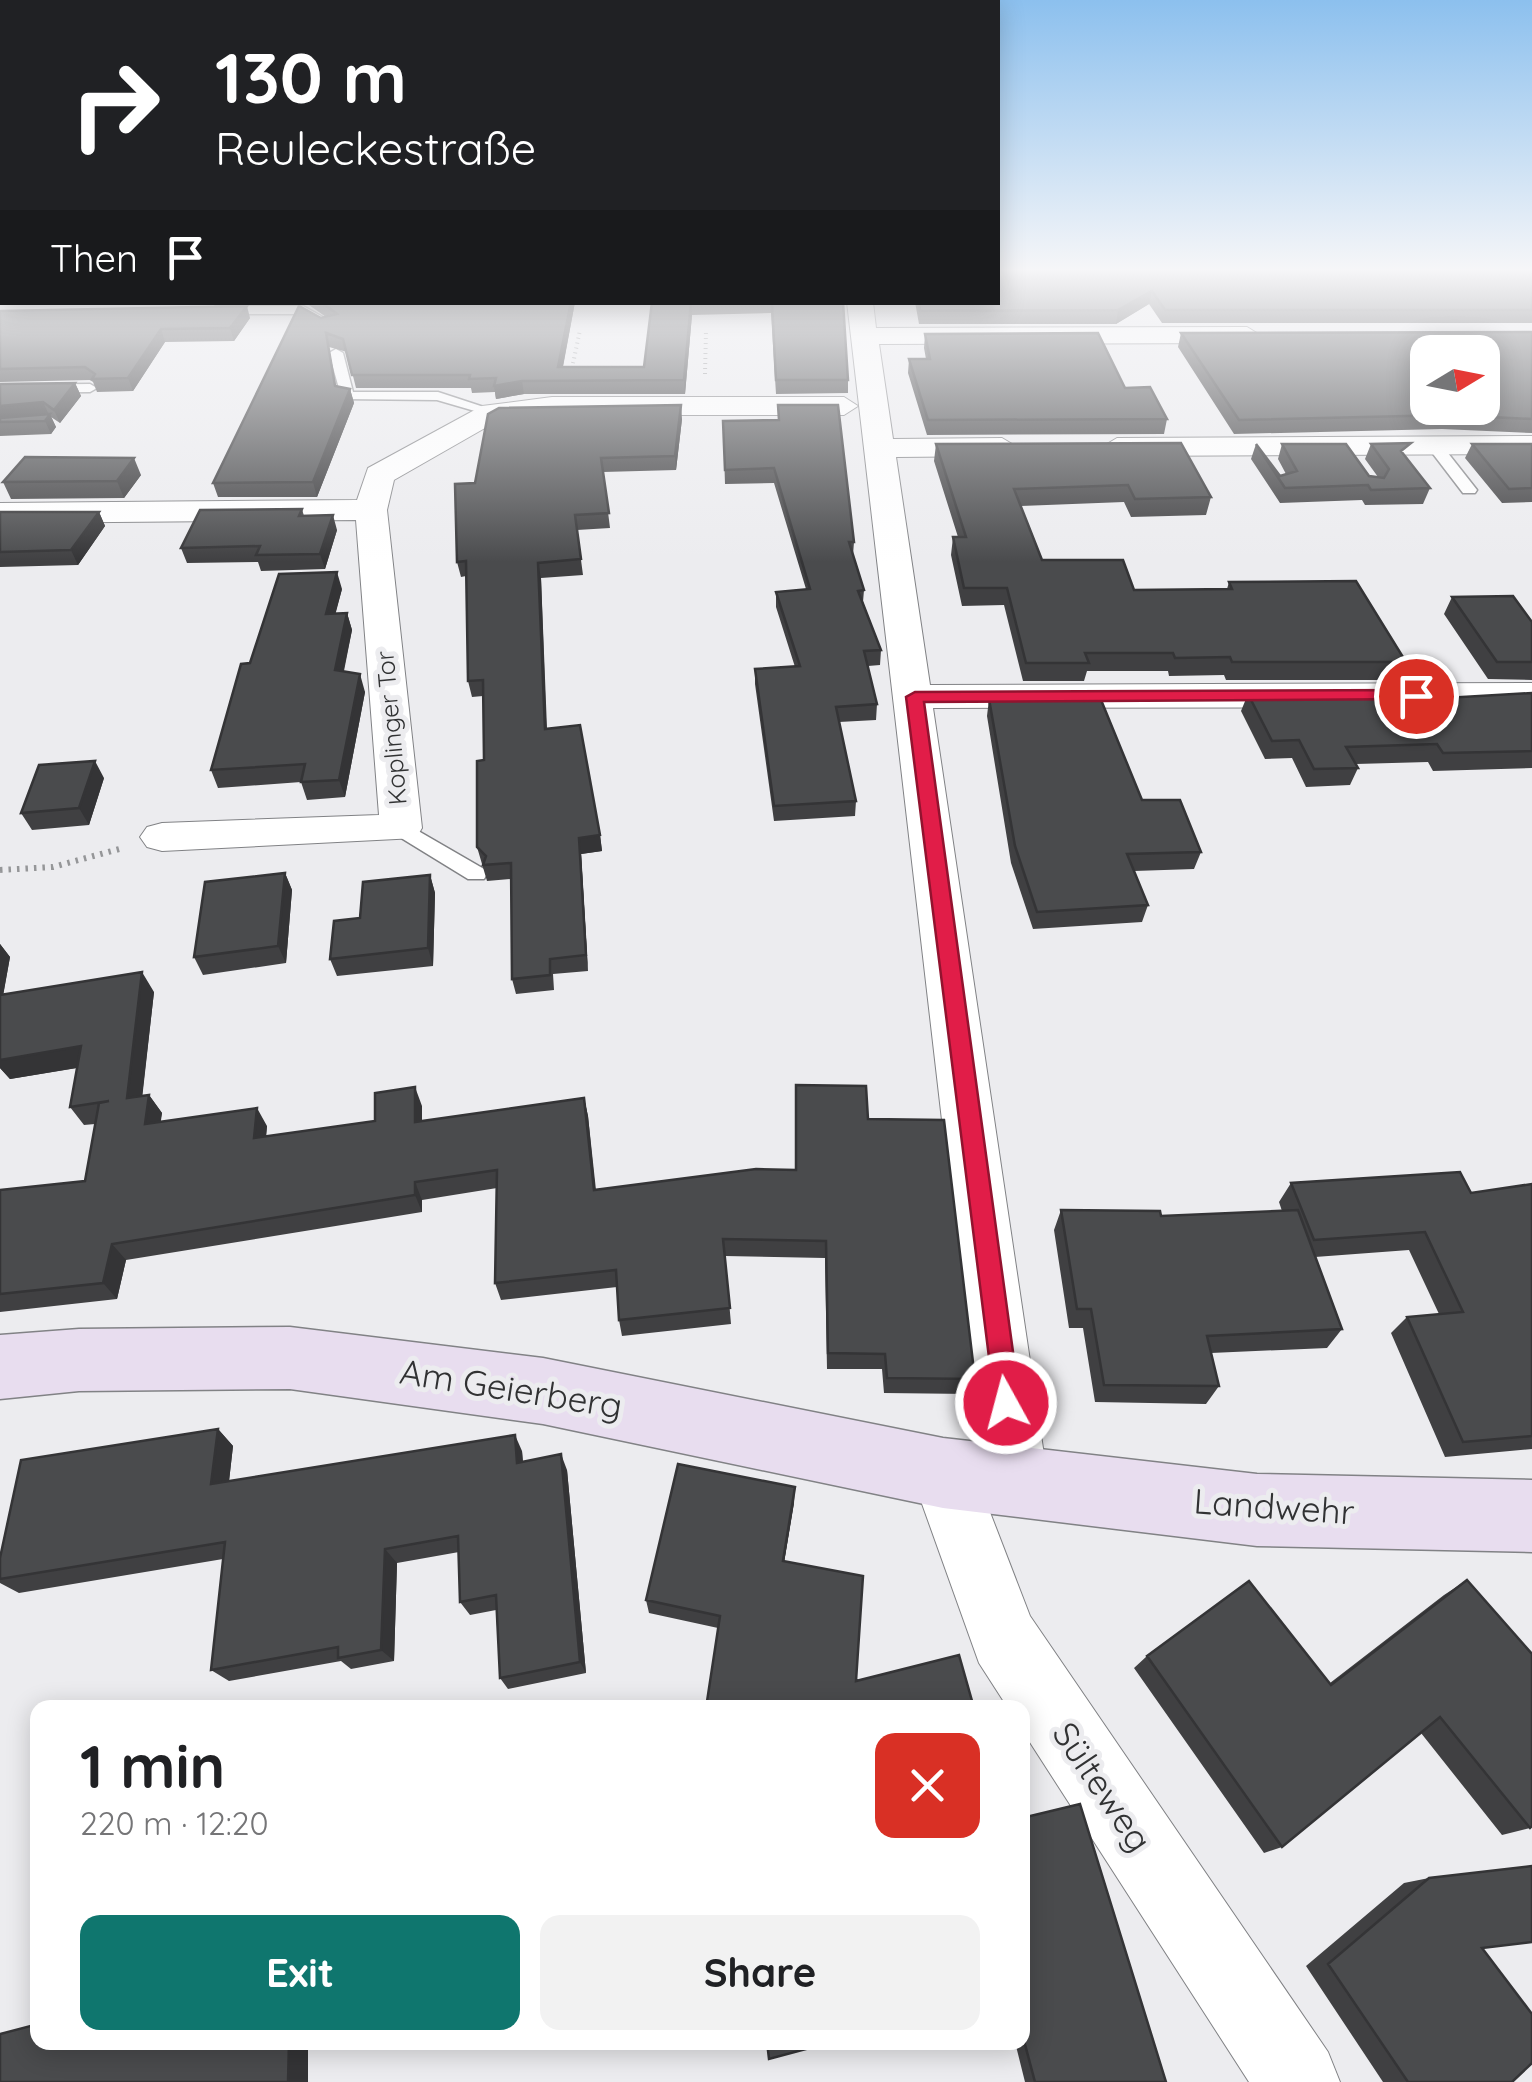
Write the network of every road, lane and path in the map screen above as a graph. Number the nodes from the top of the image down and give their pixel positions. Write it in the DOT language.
graph roads {
  1 [pos="340,368"];
  2 [pos="870,368"];
  3 [pos="90,388"];
  4 [pos="0,389"];
  5 [pos="492,412"];
  6 [pos="878,427"];
  7 [pos="1435,446"];
  8 [pos="1040,447"];
  9 [pos="1080,447"];
  10 [pos="1529,449"];
  11 [pos="1470,490"];
  12 [pos="371,510"];
  13 [pos="0,513"];
  14 [pos="1532,695"];
  15 [pos="915,697"];
  16 [pos="401,828"];
  17 [pos="162,837"];
  18 [pos="0,870"];
  19 [pos="476,874"];
  20 [pos="0,1367"];
  21 [pos="944,1473"];
  22 [pos="1016,1482"];
  23 [pos="1532,1516"];
  24 [pos="1298,2082"];
  1 -- 5 [label="lane"];
  2 -- 6 [label="street"];
  3 -- 4 [label="lane"];
  5 -- 6 [label="street"];
  5 -- 12 [label="street"];
  6 -- 8 [label="street"];
  6 -- 15 [label="street"];
  7 -- 9 [label="street"];
  7 -- 10 [label="street"];
  7 -- 11 [label="lane"];
  12 -- 13 [label="street"];
  12 -- 16 [label="street, Koplinger Tor"];
  14 -- 15 [label="street"];
  15 -- 22 [label="street"];
  16 -- 17 [label="street, Koplinger Tor"];
  16 -- 19 [label="lane"];
  17 -- 18 [label="path"];
  20 -- 21 [label="street, Am Geierberg"];
  21 -- 22 [label="street, Am Geierberg"];
  21 -- 24 [label="street, Sülteweg"];
  22 -- 23 [label="street, Landwehr"];
}
